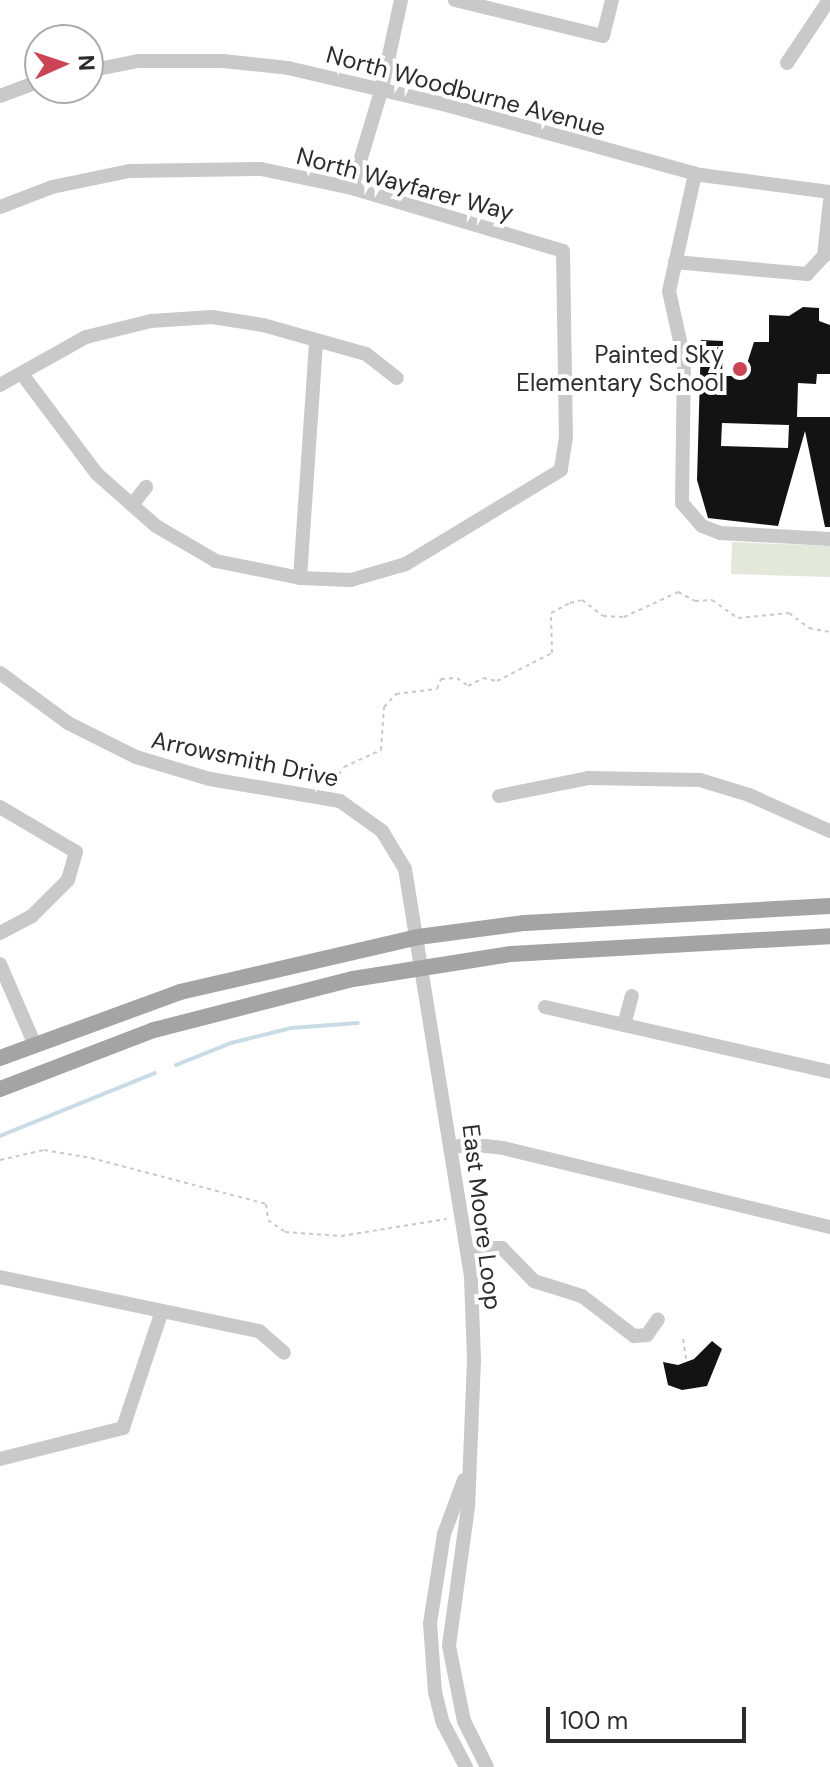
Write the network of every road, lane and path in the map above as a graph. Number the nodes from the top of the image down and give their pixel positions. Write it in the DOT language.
graph roads {
  1 [pos="401,0"];
  2 [pos="455,0"];
  3 [pos="612,0"];
  4 [pos="829,0"];
  5 [pos="787,63"];
  6 [pos="104,68"];
  7 [pos="24,87"];
  8 [pos="382,88"];
  9 [pos="0,96"];
  10 [pos="695,174"];
  11 [pos="352,188"];
  12 [pos="830,192"];
  13 [pos="830,201"];
  14 [pos="0,207"];
  15 [pos="675,262"];
  16 [pos="316,342"];
  17 [pos="22,374"];
  18 [pos="397,378"];
  19 [pos="0,385"];
  20 [pos="146,487"];
  21 [pos="132,505"];
  22 [pos="830,539"];
  23 [pos="300,578"];
  24 [pos="830,632"];
  25 [pos="0,673"];
  26 [pos="334,781"];
  27 [pos="499,796"];
  28 [pos="0,807"];
  29 [pos="830,831"];
  30 [pos="830,906"];
  31 [pos="0,933"];
  32 [pos="830,936"];
  33 [pos="418,937"];
  34 [pos="0,964"];
  35 [pos="423,966"];
  36 [pos="632,996"];
  37 [pos="545,1007"];
  38 [pos="624,1025"];
  39 [pos="34,1043"];
  40 [pos="0,1058"];
  41 [pos="830,1072"];
  42 [pos="0,1089"];
  43 [pos="452,1148"];
  44 [pos="0,1160"];
  45 [pos="464,1217"];
  46 [pos="830,1227"];
  47 [pos="468,1248"];
  48 [pos="0,1277"];
  49 [pos="161,1314"];
  50 [pos="658,1319"];
  51 [pos="683,1339"];
  52 [pos="284,1353"];
  53 [pos="686,1359"];
  54 [pos="0,1459"];
  55 [pos="466,1476"];
  56 [pos="466,1767"];
  57 [pos="487,1767"];
  1 -- 8 [label="street"];
  2 -- 3 [label="street"];
  4 -- 5 [label="street"];
  6 -- 8 [label="street, North Woodburne Avenue"];
  7 -- 9 [label="street"];
  8 -- 10 [label="street, North Woodburne Avenue"];
  8 -- 11 [label="street"];
  10 -- 12 [label="street, North Woodburne Avenue"];
  10 -- 15 [label="street"];
  11 -- 14 [label="street, North Wayfarer Way"];
  11 -- 23 [label="street, North Wayfarer Way"];
  13 -- 15 [label="street"];
  15 -- 22 [label="street"];
  16 -- 17 [label="street"];
  16 -- 18 [label="street"];
  16 -- 23 [label="street"];
  17 -- 19 [label="street"];
  17 -- 21 [label="street"];
  20 -- 21 [label="street"];
  21 -- 23 [label="street"];
  24 -- 26 [label="path"];
  25 -- 33 [label="street, Arrowsmith Drive"];
  27 -- 29 [label="street"];
  28 -- 31 [label="street"];
  30 -- 33 [label="main road"];
  32 -- 35 [label="main road"];
  33 -- 35 [label="street, Arrowsmith Drive"];
  33 -- 39 [label="main road"];
  34 -- 39 [label="street"];
  35 -- 42 [label="main road"];
  35 -- 43 [label="street, East Moore Loop"];
  36 -- 38 [label="street"];
  37 -- 38 [label="street"];
  38 -- 41 [label="street"];
  39 -- 40 [label="main road"];
  43 -- 45 [label="street, East Moore Loop"];
  43 -- 46 [label="street"];
  44 -- 45 [label="path"];
  45 -- 47 [label="street, East Moore Loop"];
  47 -- 50 [label="street"];
  47 -- 55 [label="street, East Moore Loop"];
  48 -- 49 [label="street"];
  49 -- 52 [label="street"];
  49 -- 54 [label="street"];
  51 -- 53 [label="path"];
  55 -- 56 [label="street, East Moore Loop"];
  55 -- 57 [label="street, East Moore Loop"];
}
